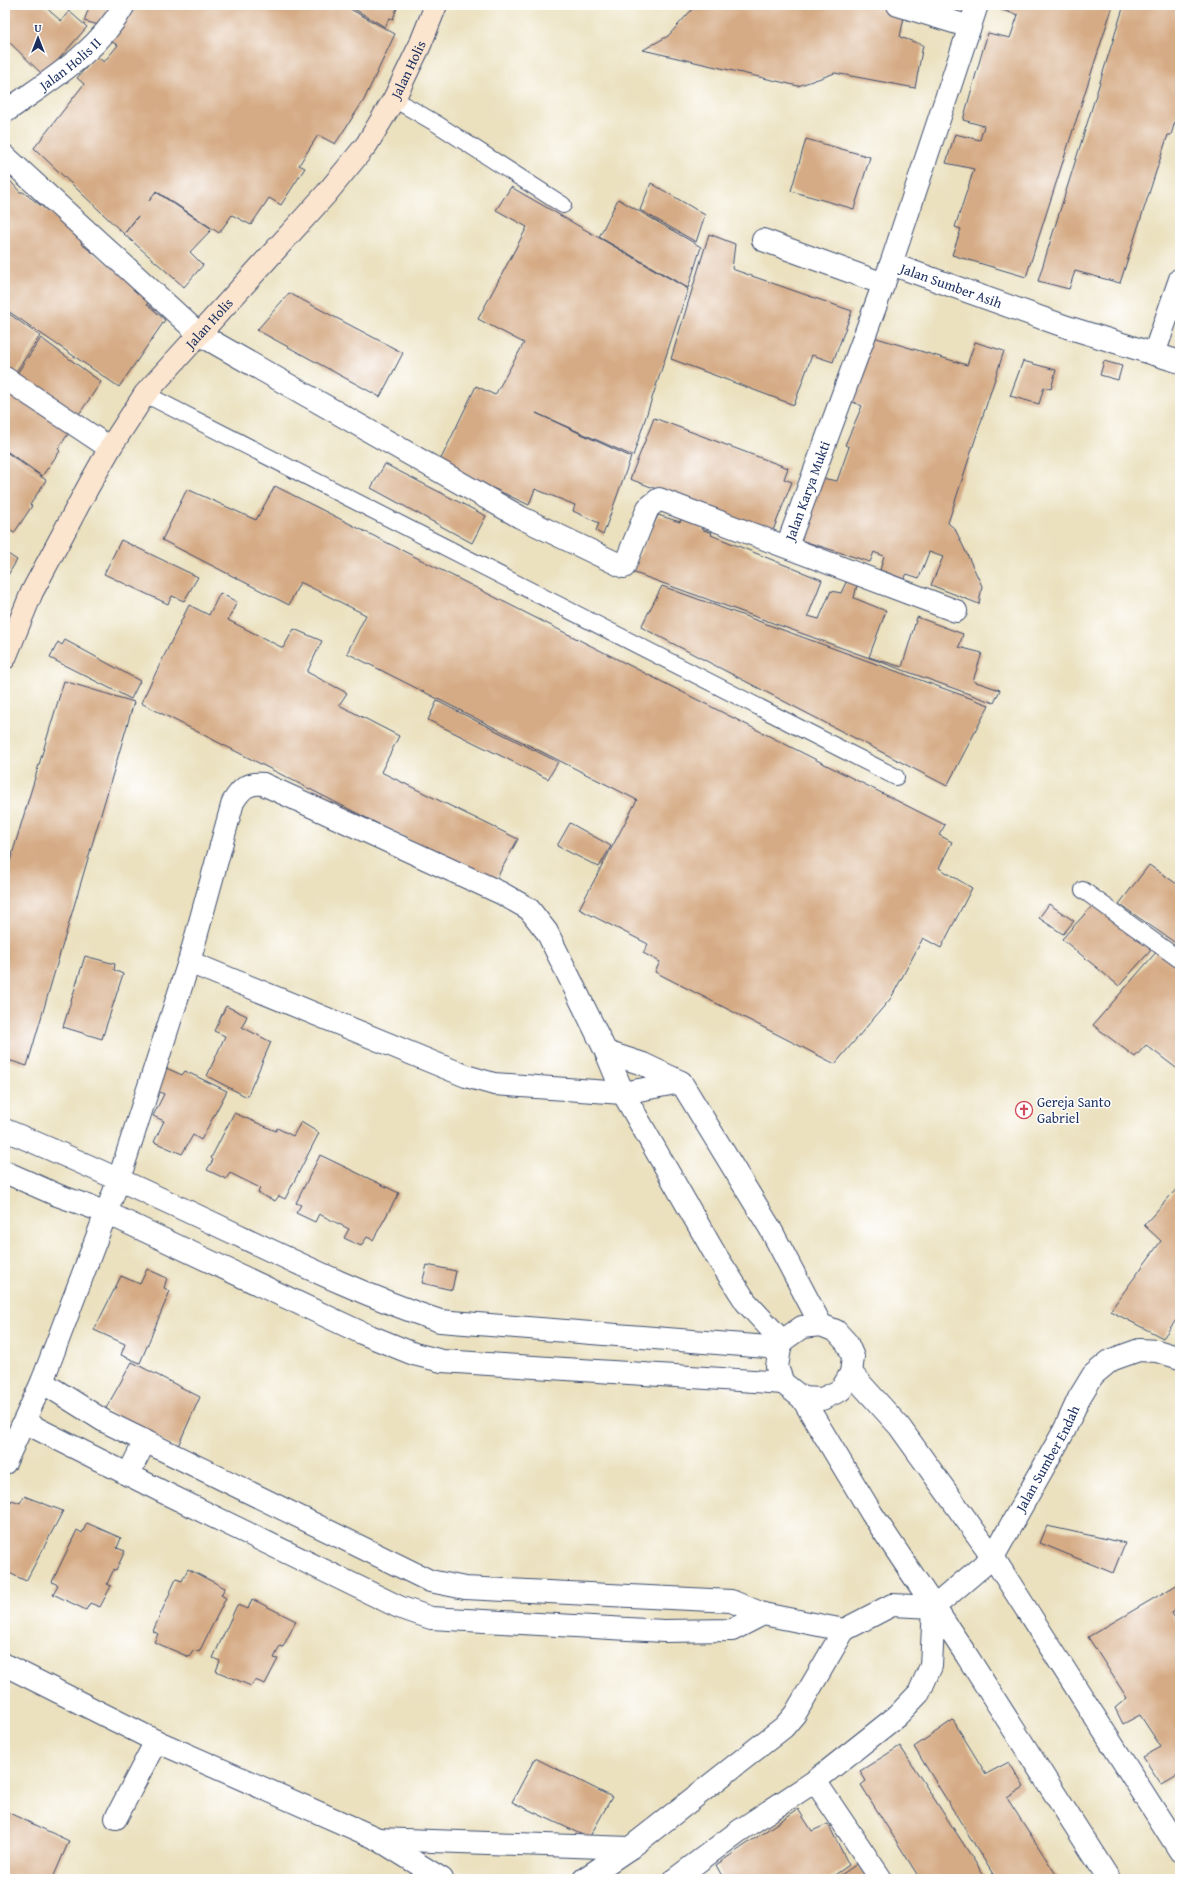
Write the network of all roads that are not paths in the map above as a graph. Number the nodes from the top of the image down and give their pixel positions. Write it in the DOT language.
graph roads {
  1 [pos="124,5"];
  2 [pos="436,5"];
  3 [pos="898,5"];
  4 [pos="977,5"];
  5 [pos="970,27"];
  6 [pos="394,99"];
  7 [pos="5,112"];
  8 [pos="5,156"];
  9 [pos="563,205"];
  10 [pos="763,240"];
  11 [pos="891,264"];
  12 [pos="1180,279"];
  13 [pos="884,284"];
  14 [pos="198,334"];
  15 [pos="1154,354"];
  16 [pos="1180,362"];
  17 [pos="5,378"];
  18 [pos="145,394"];
  19 [pos="110,448"];
  20 [pos="787,546"];
  21 [pos="956,611"];
  22 [pos="5,658"];
  23 [pos="896,777"];
  24 [pos="1083,890"];
  25 [pos="1180,960"];
  26 [pos="189,962"];
  27 [pos="606,1052"];
  28 [pos="681,1082"];
  29 [pos="623,1092"];
  30 [pos="5,1130"];
  31 [pos="5,1172"];
  32 [pos="119,1179"];
  33 [pos="105,1212"];
  34 [pos="822,1325"];
  35 [pos="781,1345"];
  36 [pos="1180,1358"];
  37 [pos="851,1373"];
  38 [pos="42,1382"];
  39 [pos="783,1384"];
  40 [pos="802,1398"];
  41 [pos="24,1422"];
  42 [pos="145,1441"];
  43 [pos="5,1463"];
  44 [pos="128,1475"];
  45 [pos="993,1557"];
  46 [pos="465,1588"];
  47 [pos="934,1607"];
  48 [pos="763,1614"];
  49 [pos="462,1620"];
  50 [pos="844,1630"];
  51 [pos="5,1665"];
  52 [pos="156,1741"];
  53 [pos="816,1781"];
  54 [pos="116,1818"];
  55 [pos="376,1838"];
  56 [pos="630,1848"];
  57 [pos="1180,1851"];
  58 [pos="442,1879"];
  59 [pos="584,1879"];
  60 [pos="675,1879"];
  61 [pos="881,1879"];
  62 [pos="1109,1879"];
  1 -- 7 [label="street, Jalan Holis II"];
  2 -- 6 [label="street, Jalan Holis"];
  3 -- 5 [label="street"];
  4 -- 5 [label="street, Jalan Sumber Asih"];
  5 -- 11 [label="street, Jalan Sumber Asih"];
  6 -- 9 [label="lane"];
  6 -- 14 [label="street, Jalan Holis"];
  8 -- 14 [label="street"];
  10 -- 13 [label="street"];
  11 -- 13 [label="street, Jalan Karya Mukti"];
  11 -- 15 [label="street, Jalan Sumber Asih"];
  12 -- 15 [label="street"];
  13 -- 20 [label="street, Jalan Karya Mukti"];
  14 -- 18 [label="street, Jalan Holis"];
  14 -- 20 [label="street"];
  15 -- 16 [label="street, Jalan Sumber Asih"];
  17 -- 19 [label="street"];
  18 -- 19 [label="street, Jalan Holis"];
  18 -- 23 [label="lane"];
  19 -- 22 [label="street, Jalan Holis"];
  20 -- 21 [label="street, Jalan Karya Mukti"];
  24 -- 25 [label="lane"];
  26 -- 27 [label="street"];
  26 -- 29 [label="street"];
  26 -- 32 [label="street"];
  27 -- 28 [label="street"];
  27 -- 29 [label="street"];
  28 -- 29 [label="street"];
  28 -- 34 [label="street"];
  29 -- 35 [label="street"];
  30 -- 32 [label="street"];
  31 -- 33 [label="street"];
  32 -- 33 [label="street"];
  32 -- 35 [label="street"];
  33 -- 38 [label="street"];
  33 -- 39 [label="street"];
  34 -- 35 [label="street"];
  34 -- 37 [label="street"];
  35 -- 39 [label="street"];
  36 -- 45 [label="street, Jalan Sumber Endah"];
  37 -- 40 [label="street"];
  37 -- 45 [label="street"];
  38 -- 41 [label="street"];
  38 -- 42 [label="street"];
  39 -- 40 [label="street"];
  40 -- 47 [label="street"];
  41 -- 43 [label="street"];
  41 -- 44 [label="street"];
  42 -- 44 [label="street"];
  42 -- 46 [label="street"];
  44 -- 49 [label="street"];
  45 -- 47 [label="street, Jalan Sumber Endah"];
  45 -- 57 [label="street"];
  46 -- 48 [label="street"];
  46 -- 49 [label="street"];
  47 -- 50 [label="street"];
  47 -- 53 [label="street"];
  47 -- 62 [label="street"];
  48 -- 49 [label="street"];
  48 -- 50 [label="street"];
  50 -- 56 [label="street"];
  51 -- 52 [label="street"];
  52 -- 54 [label="street"];
  52 -- 55 [label="street"];
  53 -- 60 [label="street"];
  53 -- 61 [label="street"];
  55 -- 56 [label="street"];
  55 -- 58 [label="street"];
  56 -- 59 [label="street"];
}
